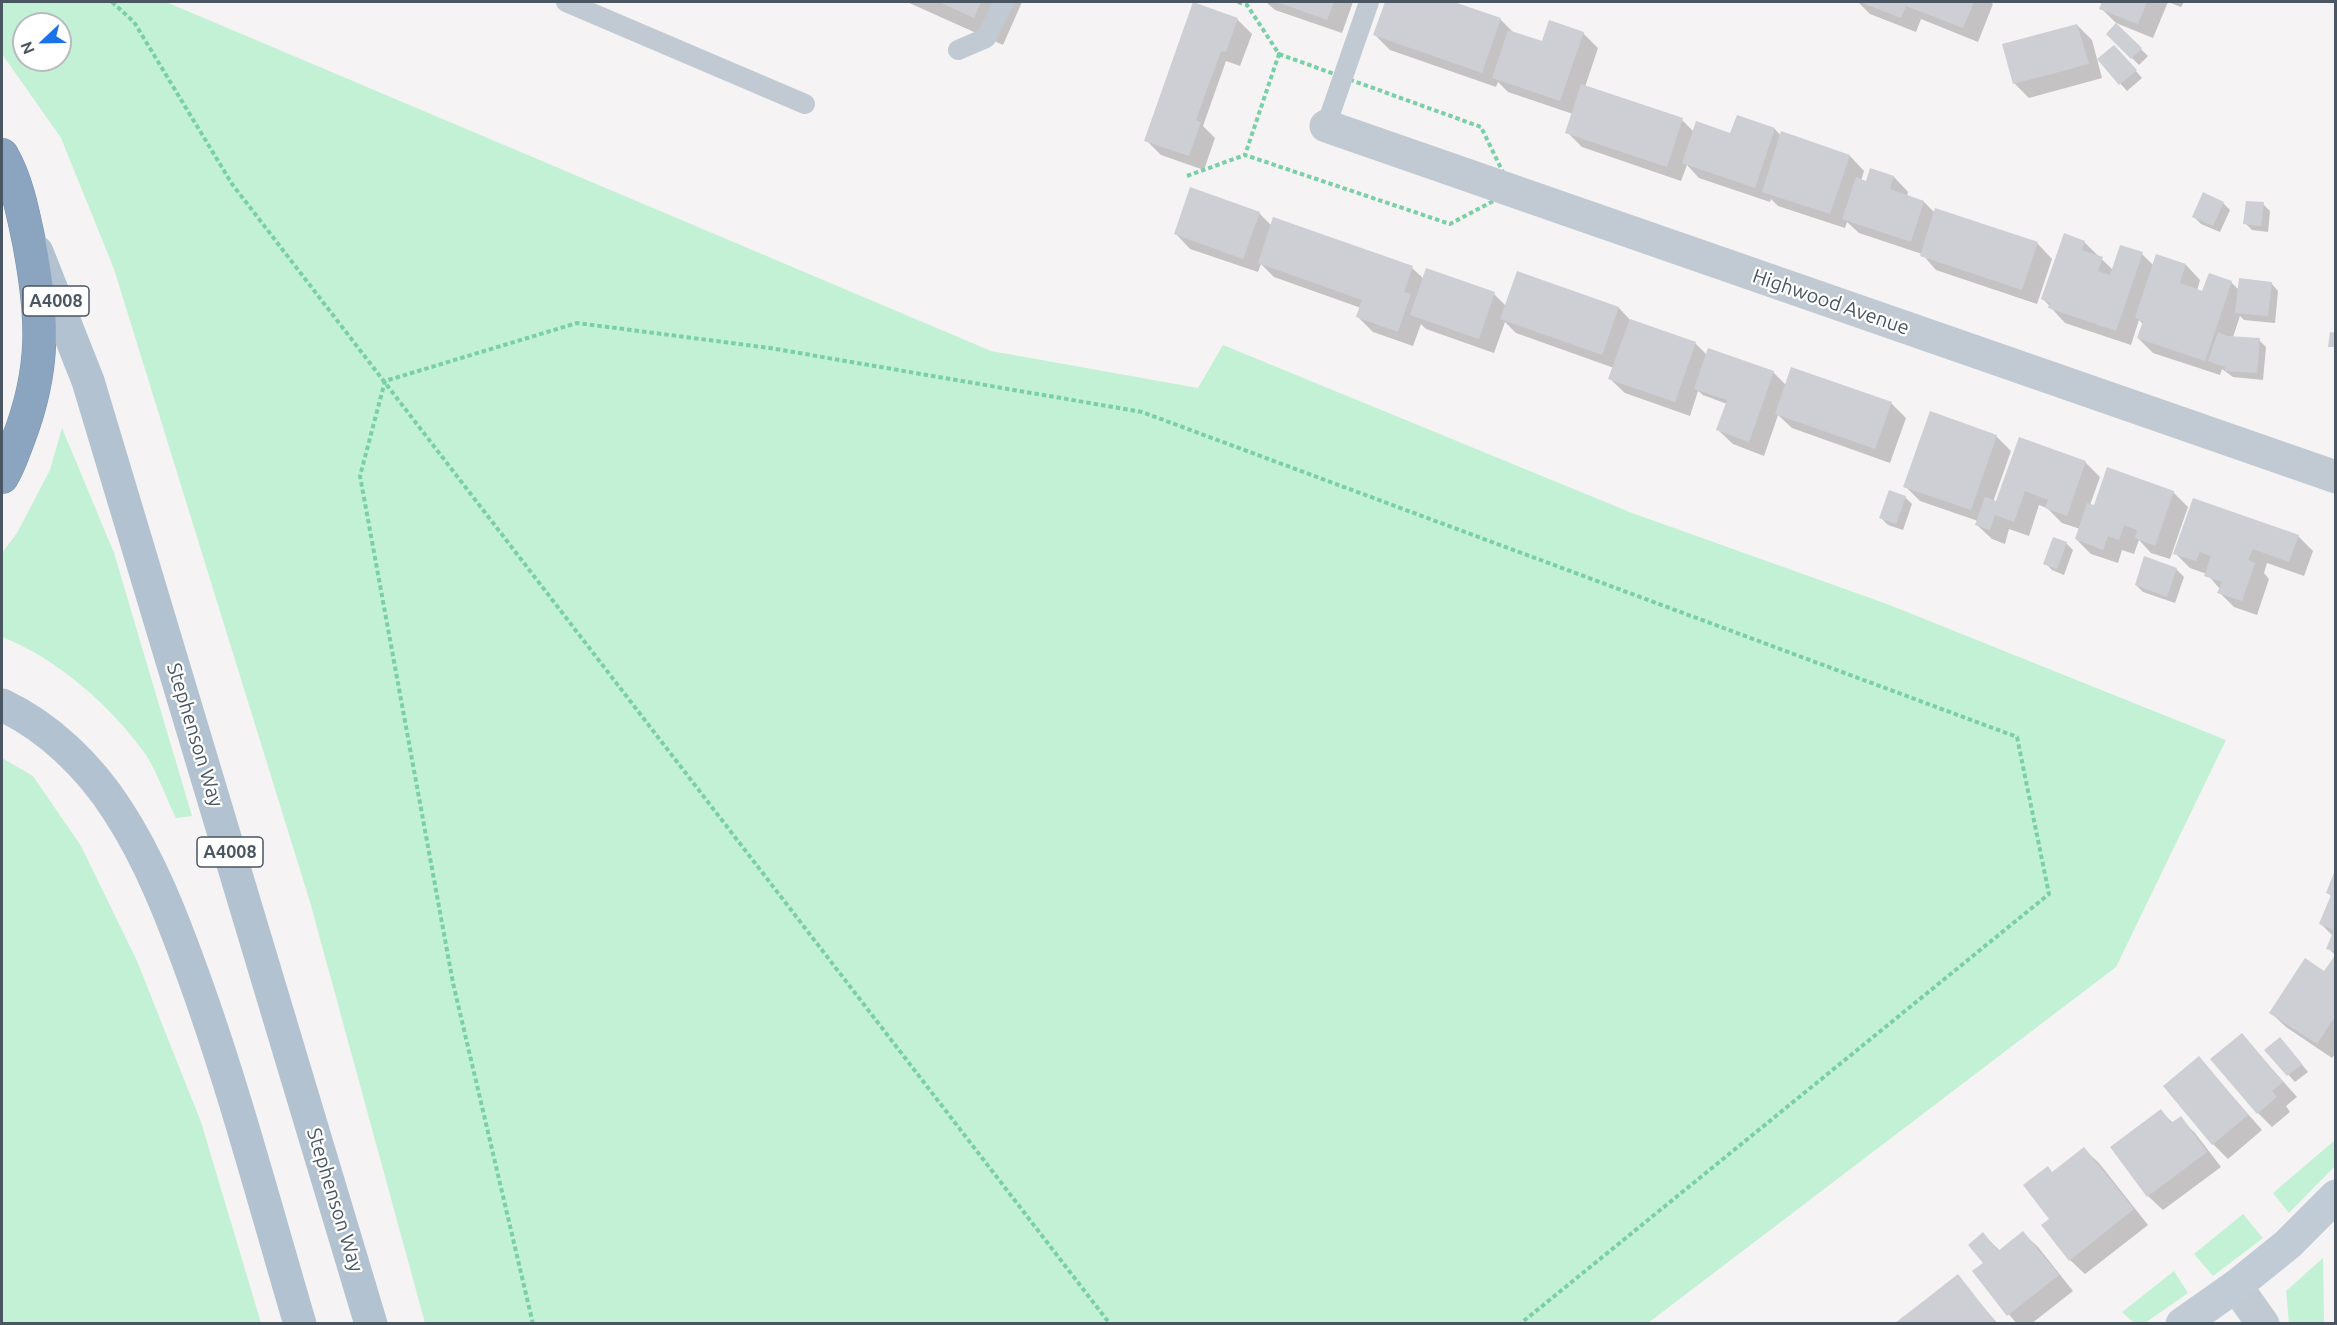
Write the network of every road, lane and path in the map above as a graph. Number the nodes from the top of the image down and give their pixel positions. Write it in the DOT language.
graph roads {
  1 [pos="112,2"];
  2 [pos="566,2"];
  3 [pos="1004,2"];
  4 [pos="1238,2"];
  5 [pos="1369,2"];
  6 [pos="958,50"];
  7 [pos="1278,54"];
  8 [pos="805,104"];
  9 [pos="1326,126"];
  10 [pos="2,155"];
  11 [pos="1245,155"];
  12 [pos="1187,176"];
  13 [pos="25,220"];
  14 [pos="385,381"];
  15 [pos="2,477"];
  16 [pos="2336,477"];
  17 [pos="2,705"];
  18 [pos="2336,1196"];
  19 [pos="2236,1286"];
  20 [pos="300,1323"];
  21 [pos="371,1323"];
  22 [pos="533,1323"];
  23 [pos="1110,1323"];
  24 [pos="1520,1323"];
  25 [pos="2182,1323"];
  26 [pos="2263,1323"];
  1 -- 14 [label="path"];
  2 -- 8 [label="lane"];
  3 -- 6 [label="lane"];
  4 -- 7 [label="path"];
  5 -- 9 [label="lane"];
  9 -- 16 [label="street, Highwood Avenue"];
  10 -- 13 [label="highway, A4008"];
  11 -- 12 [label="path"];
  13 -- 15 [label="highway, A4008"];
  13 -- 21 [label="main road, Stephenson Way / A4008"];
  14 -- 22 [label="path"];
  14 -- 23 [label="path"];
  14 -- 24 [label="path"];
  17 -- 20 [label="main road"];
  18 -- 19 [label="street"];
  19 -- 25 [label="street"];
  19 -- 26 [label="street"];
}
